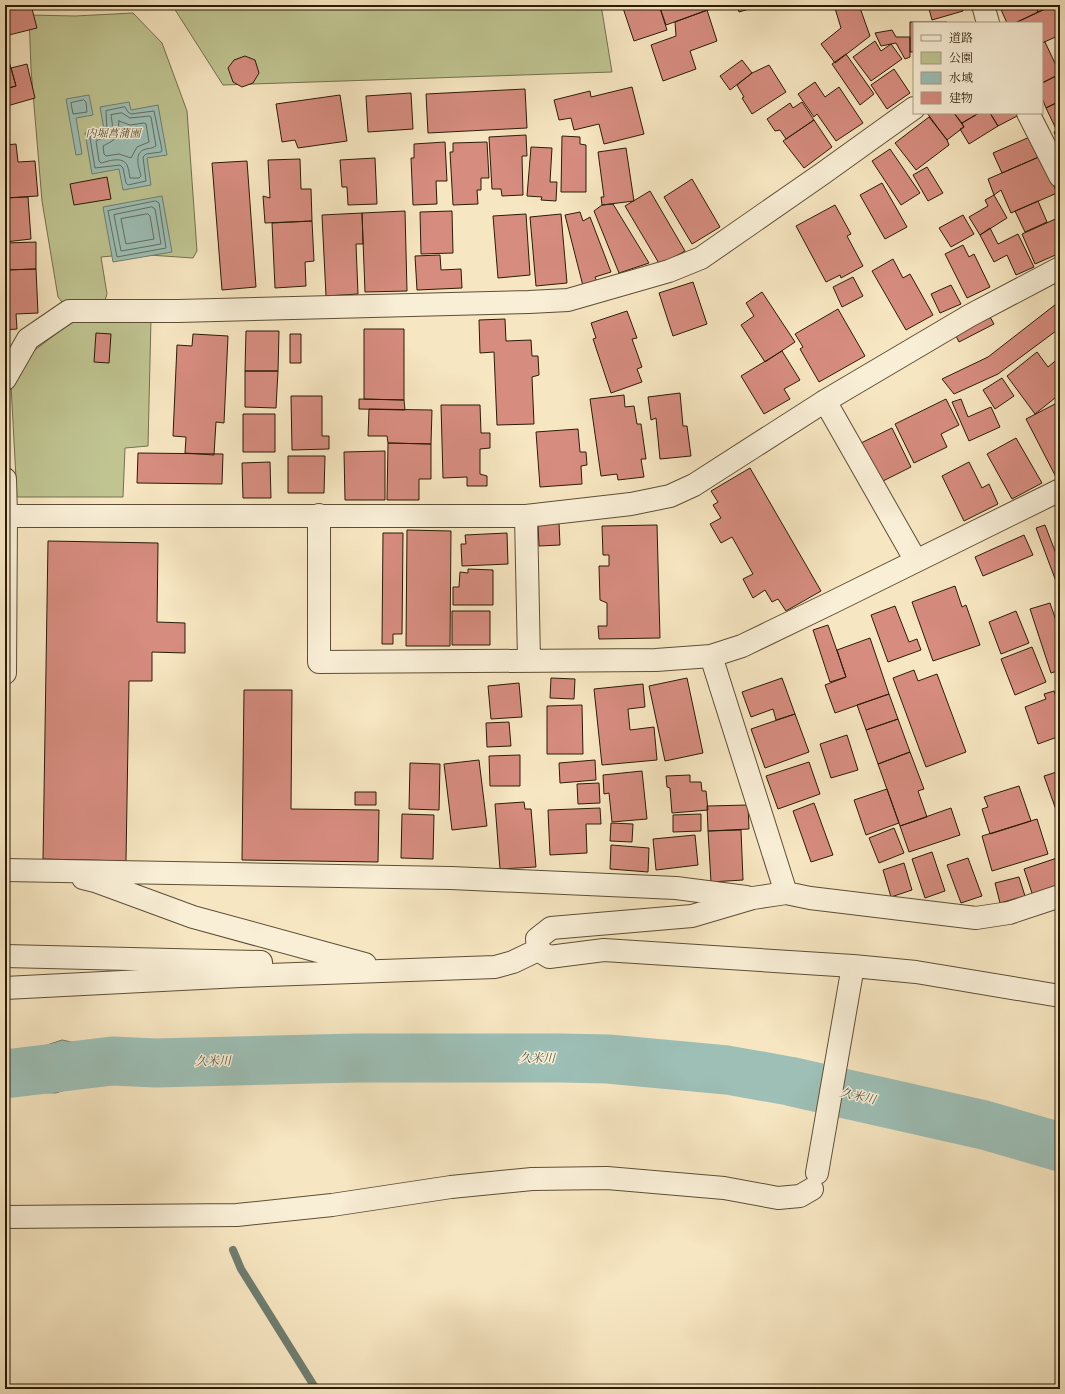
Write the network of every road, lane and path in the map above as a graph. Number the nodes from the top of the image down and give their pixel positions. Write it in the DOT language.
graph roads {
  1 [pos="983,5"];
  2 [pos="988,22"];
  3 [pos="913,109"];
  4 [pos="1029,114"];
  5 [pos="1060,176"];
  6 [pos="1060,268"];
  7 [pos="5,379"];
  8 [pos="825,401"];
  9 [pos="5,480"];
  10 [pos="1060,490"];
  11 [pos="319,515"];
  12 [pos="6,516"];
  13 [pos="526,516"];
  14 [pos="916,561"];
  15 [pos="711,656"];
  16 [pos="529,660"];
  17 [pos="5,673"];
  18 [pos="5,870"];
  19 [pos="50,871"];
  20 [pos="786,893"];
  21 [pos="1060,896"];
  22 [pos="753,898"];
  23 [pos="538,950"];
  24 [pos="5,956"];
  25 [pos="365,964"];
  26 [pos="853,966"];
  27 [pos="495,967"];
  28 [pos="5,988"];
  29 [pos="1060,996"];
  30 [pos="5,1217"];
  1 -- 2 [label="street"];
  3 -- 7 [label="street"];
  4 -- 5 [label="street"];
  6 -- 8 [label="street"];
  8 -- 13 [label="street"];
  8 -- 14 [label="street"];
  9 -- 12 [label="street"];
  10 -- 14 [label="street"];
  11 -- 12 [label="street"];
  11 -- 13 [label="street"];
  11 -- 16 [label="street"];
  12 -- 17 [label="street"];
  13 -- 16 [label="street"];
  14 -- 15 [label="street"];
  15 -- 16 [label="street"];
  15 -- 20 [label="street"];
  18 -- 19 [label="street"];
  19 -- 22 [label="street"];
  19 -- 25 [label="street"];
  20 -- 21 [label="street"];
  20 -- 22 [label="street"];
  22 -- 23 [label="street"];
  23 -- 26 [label="street"];
  23 -- 27 [label="street"];
  24 -- 25 [label="street"];
  25 -- 27 [label="street"];
  26 -- 29 [label="street"];
  26 -- 30 [label="street"];
  27 -- 28 [label="street"];
}
